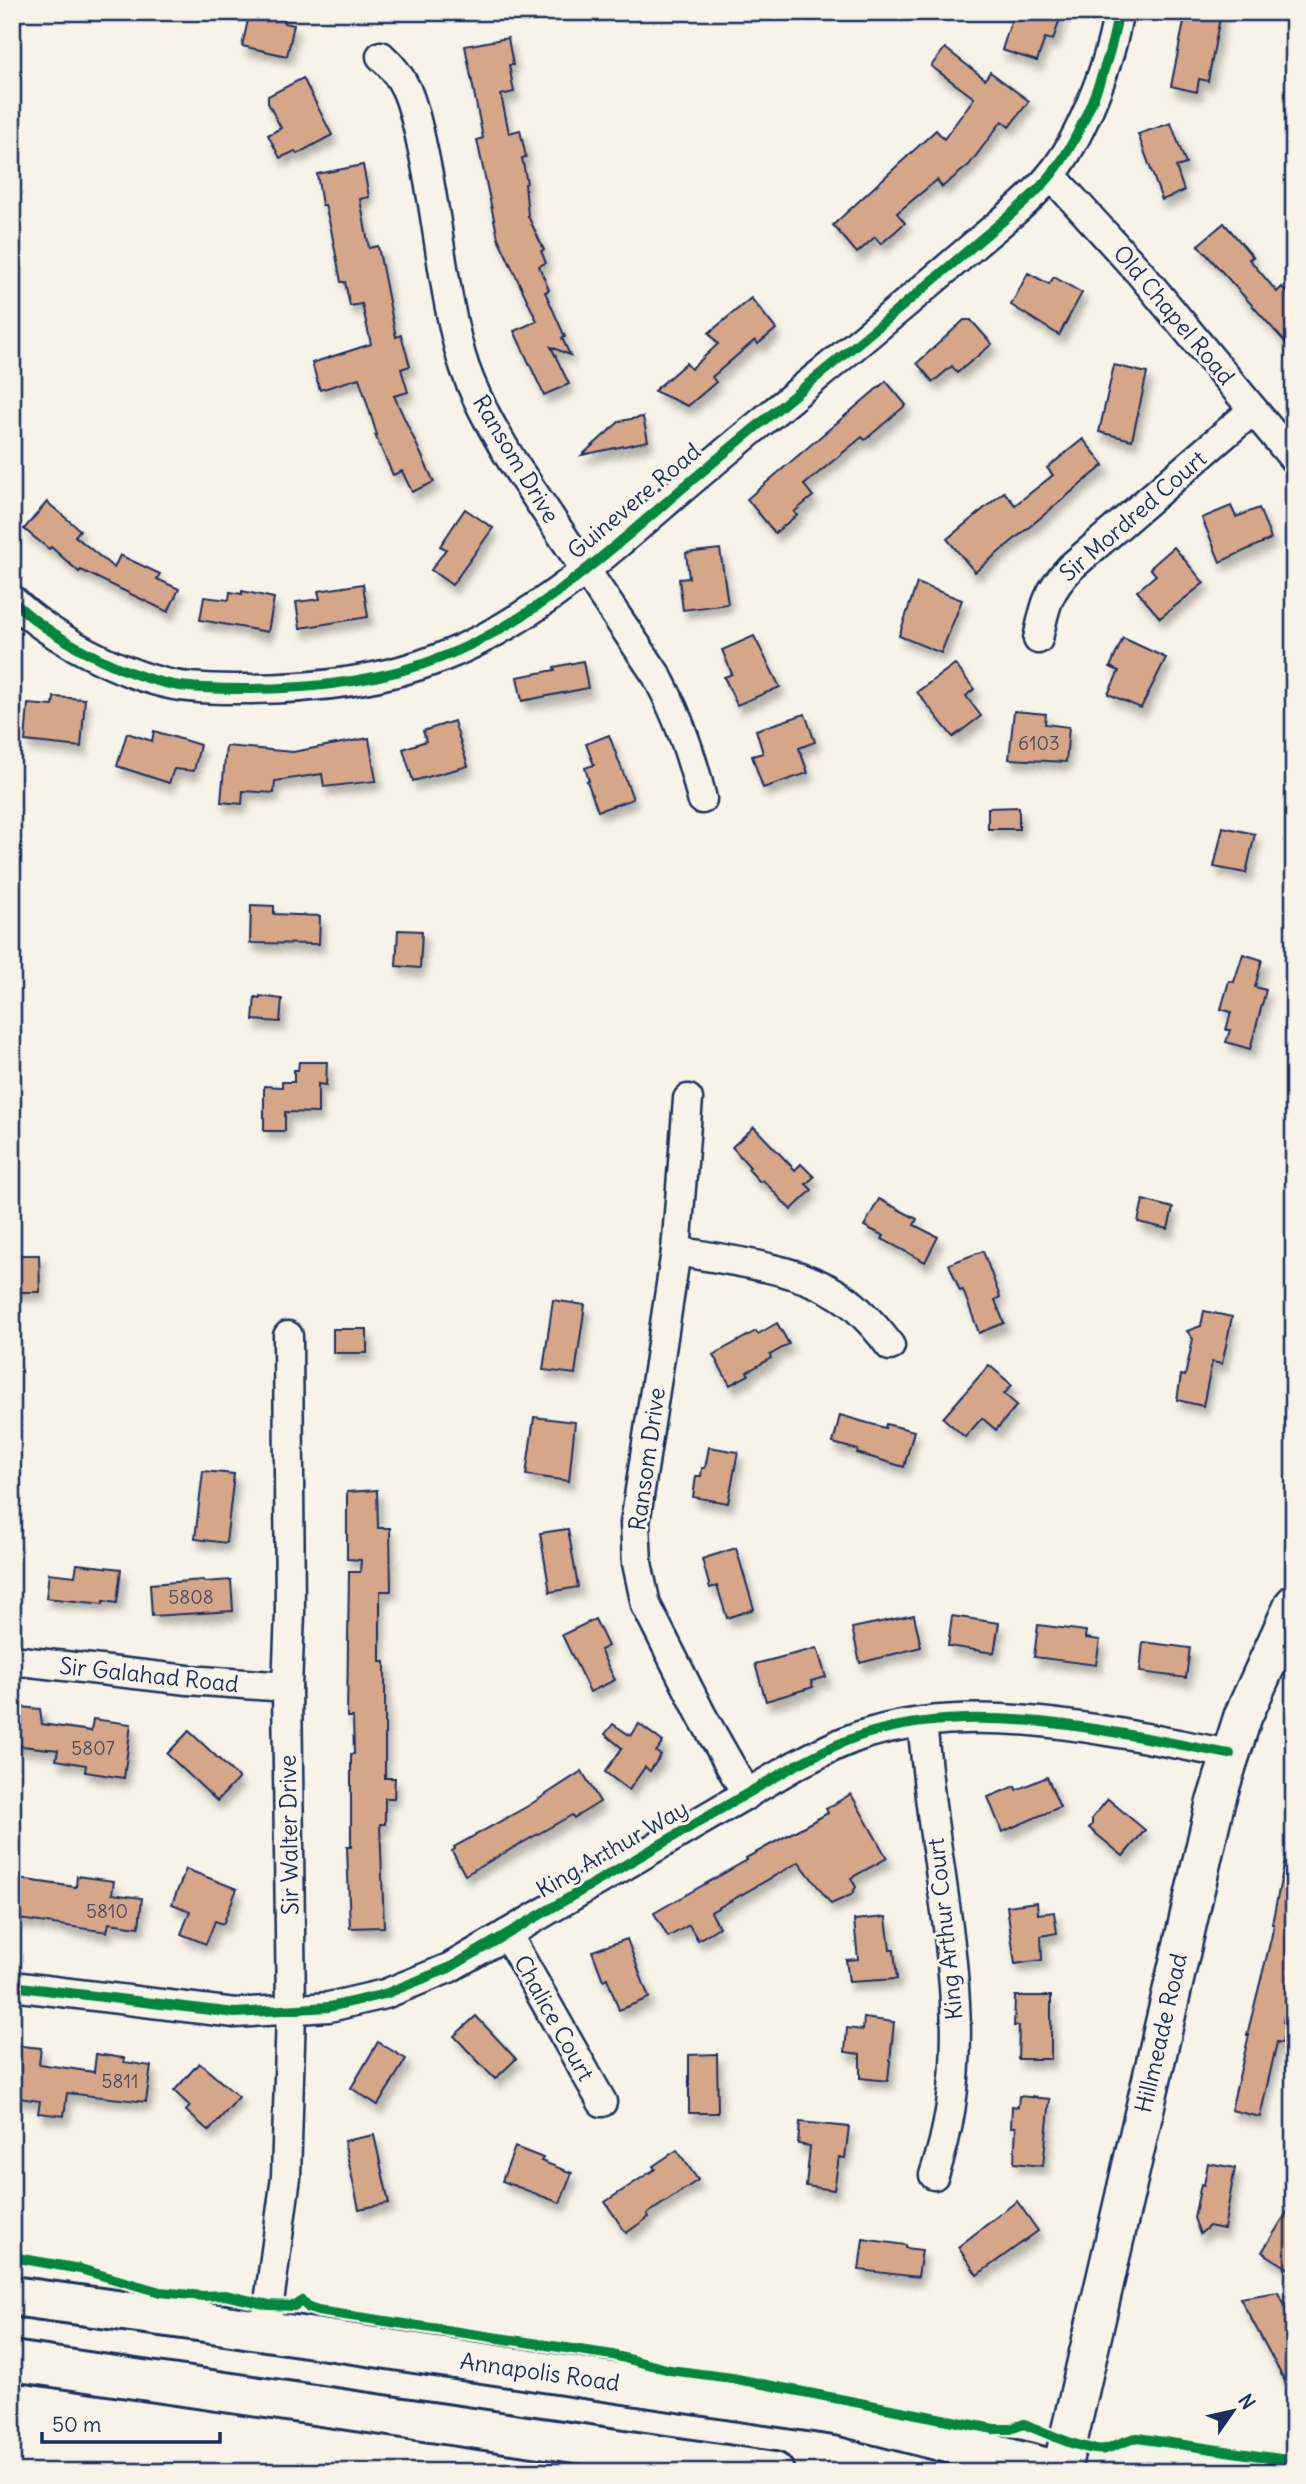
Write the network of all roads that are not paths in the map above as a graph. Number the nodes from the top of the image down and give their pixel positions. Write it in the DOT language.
graph roads {
  1 [pos="1118,12"];
  2 [pos="381,55"];
  3 [pos="1051,175"];
  4 [pos="1253,410"];
  5 [pos="1294,459"];
  6 [pos="585,571"];
  7 [pos="17,616"];
  8 [pos="1038,639"];
  9 [pos="702,799"];
  10 [pos="688,1099"];
  11 [pos="676,1251"];
  12 [pos="288,1336"];
  13 [pos="890,1346"];
  14 [pos="1294,1604"];
  15 [pos="12,1660"];
  16 [pos="287,1687"];
  17 [pos="922,1723"];
  18 [pos="1230,1754"];
  19 [pos="747,1795"];
  20 [pos="507,1934"];
  21 [pos="12,1986"];
  22 [pos="291,2011"];
  23 [pos="602,2102"];
  24 [pos="934,2175"];
  25 [pos="12,2296"];
  26 [pos="265,2332"];
  27 [pos="12,2361"];
  28 [pos="774,2472"];
  29 [pos="1062,2472"];
  1 -- 3 [label="street, Guinevere Road"];
  2 -- 6 [label="street, Ransom Drive"];
  3 -- 4 [label="street, Old Chapel Road"];
  3 -- 6 [label="street, Guinevere Road"];
  4 -- 5 [label="street, Old Chapel Road"];
  4 -- 8 [label="street, Sir Mordred Court"];
  6 -- 7 [label="street, Guinevere Road"];
  6 -- 9 [label="street, Ransom Drive"];
  10 -- 11 [label="street, Ransom Drive"];
  11 -- 13 [label="street"];
  11 -- 19 [label="street, Ransom Drive"];
  12 -- 16 [label="street, Sir Walter Drive"];
  14 -- 18 [label="street, Hillmeade Road"];
  15 -- 16 [label="street, Sir Galahad Road"];
  16 -- 22 [label="street, Sir Walter Drive"];
  17 -- 18 [label="street, King Arthur Way"];
  17 -- 19 [label="street, King Arthur Way"];
  17 -- 24 [label="street, King Arthur Court"];
  18 -- 29 [label="street, Hillmeade Road"];
  19 -- 20 [label="street, King Arthur Way"];
  20 -- 22 [label="street, King Arthur Way"];
  20 -- 23 [label="street, Chalice Court"];
  21 -- 22 [label="street, King Arthur Way"];
  22 -- 26 [label="street, Sir Walter Drive"];
  25 -- 26 [label="main road, Annapolis Road"];
  26 -- 29 [label="main road, Annapolis Road"];
  27 -- 28 [label="main road"];
}
